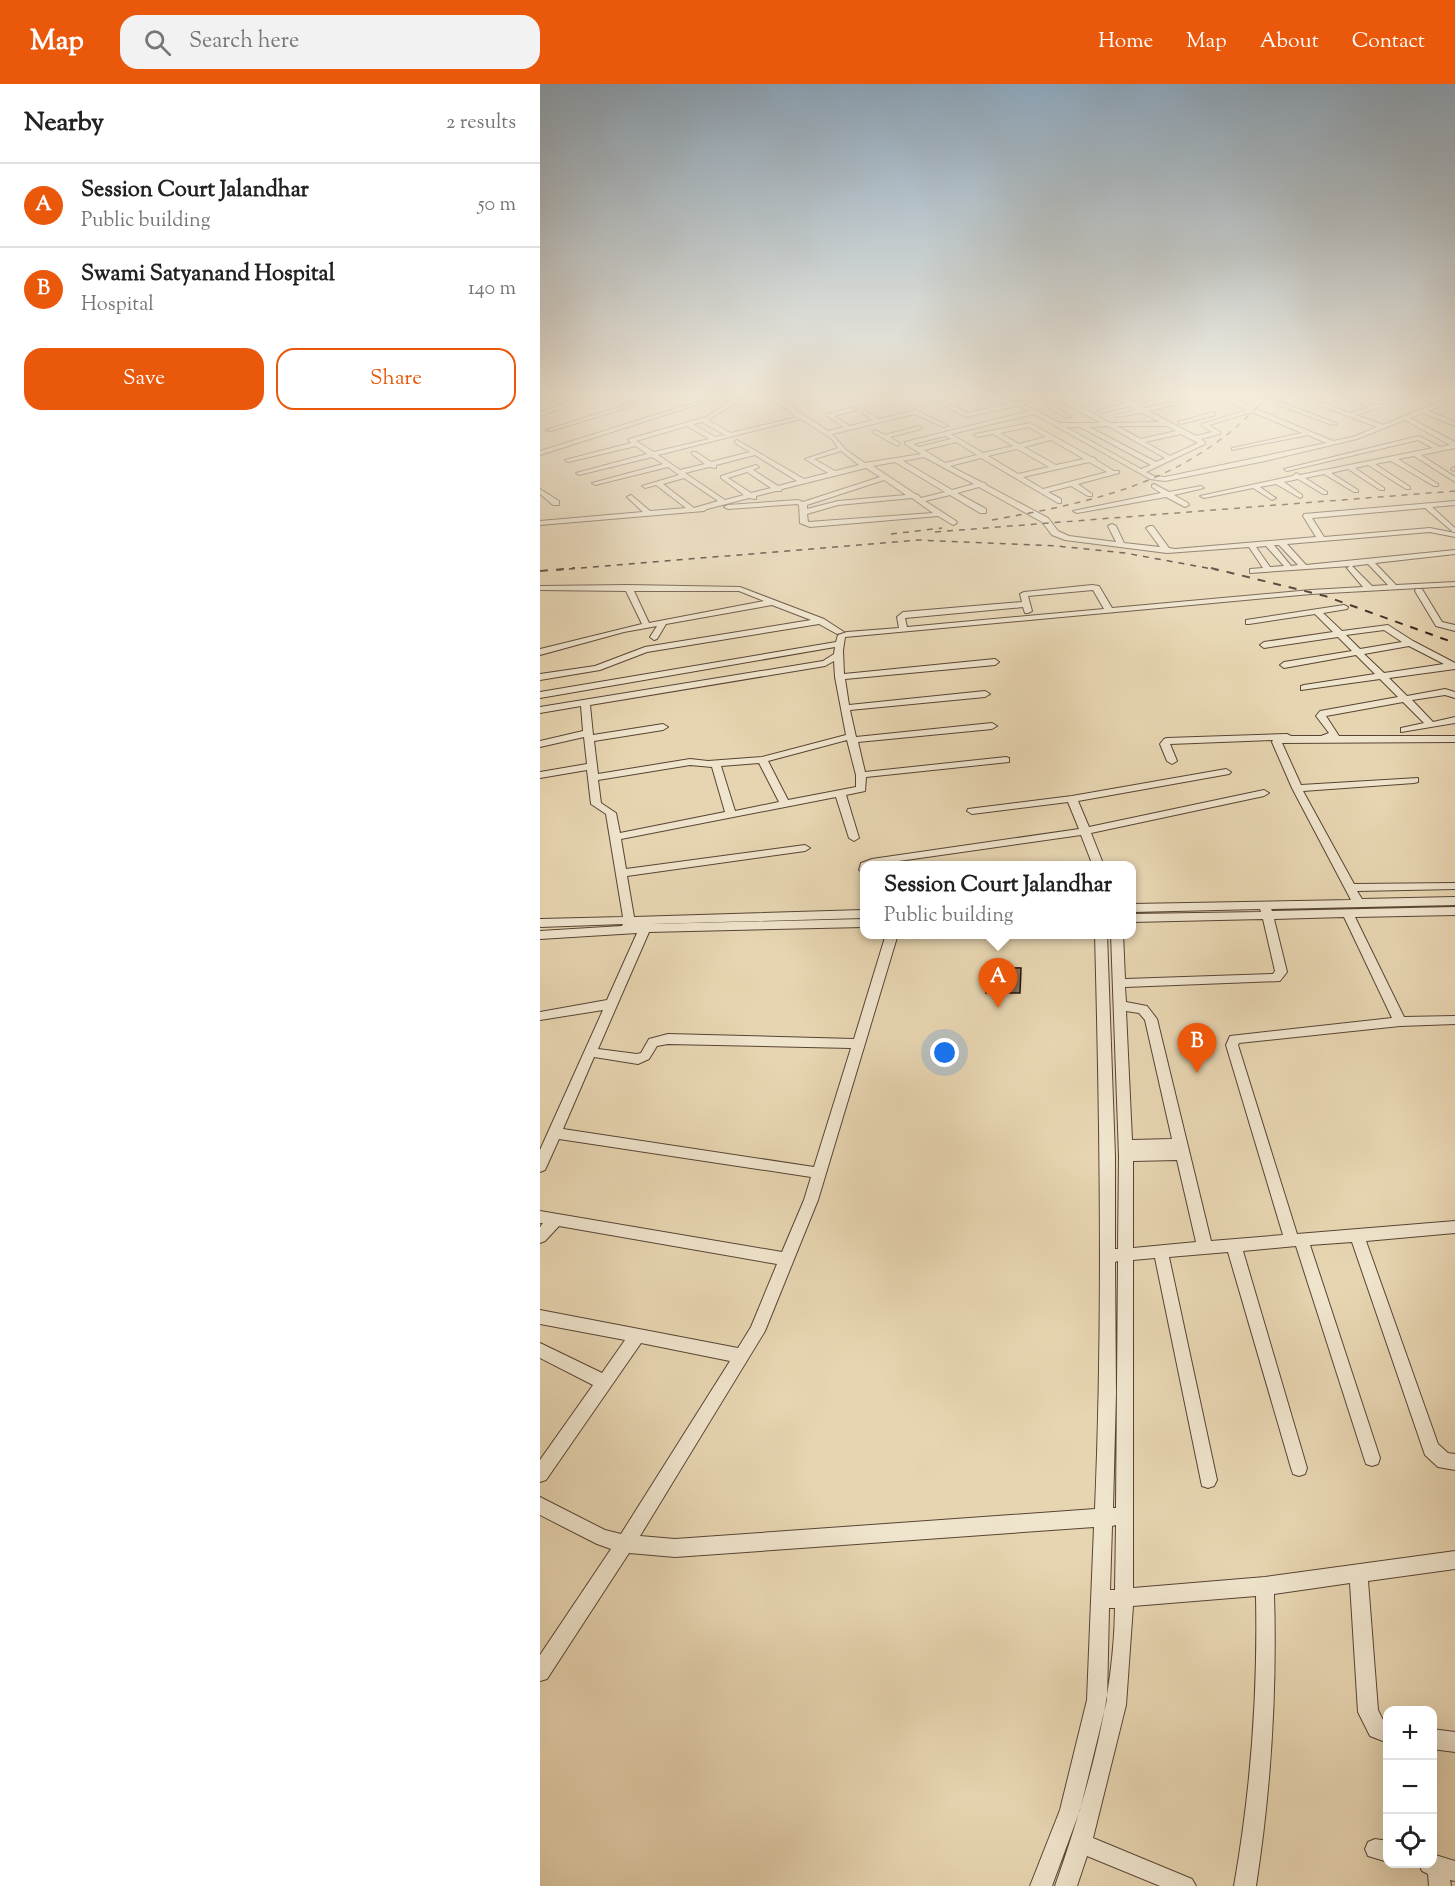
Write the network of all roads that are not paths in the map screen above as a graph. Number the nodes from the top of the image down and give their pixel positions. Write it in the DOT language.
graph roads {
  1 [pos="658,483"];
  2 [pos="696,483"];
  3 [pos="732,483"];
  4 [pos="769,483"];
  5 [pos="797,483"];
  6 [pos="868,483"];
  7 [pos="896,483"];
  8 [pos="932,483"];
  9 [pos="1029,483"];
  10 [pos="1076,483"];
  11 [pos="1192,483"];
  12 [pos="1267,483"];
  13 [pos="1280,483"];
  14 [pos="1309,483"];
  15 [pos="1343,483"];
  16 [pos="1373,483"];
  17 [pos="1400,483"];
  18 [pos="1433,483"];
  19 [pos="983,484"];
  20 [pos="1073,484"];
  21 [pos="1436,485"];
  22 [pos="645,486"];
  23 [pos="1154,486"];
  24 [pos="1254,486"];
  25 [pos="776,488"];
  26 [pos="1201,488"];
  27 [pos="1408,488"];
  28 [pos="1382,489"];
  29 [pos="540,491"];
  30 [pos="1042,491"];
  31 [pos="1231,491"];
  32 [pos="1356,491"];
  33 [pos="948,493"];
  34 [pos="1132,494"];
  35 [pos="1325,494"];
  36 [pos="750,495"];
  37 [pos="1090,495"];
  38 [pos="1169,495"];
  39 [pos="1300,496"];
  40 [pos="631,497"];
  41 [pos="919,498"];
  42 [pos="1272,498"];
  43 [pos="1144,500"];
  44 [pos="1243,500"];
  45 [pos="1058,501"];
  46 [pos="724,502"];
  47 [pos="556,503"];
  48 [pos="1455,503"];
  49 [pos="762,504"];
  50 [pos="1185,505"];
  51 [pos="801,506"];
  52 [pos="1427,506"];
  53 [pos="1155,507"];
  54 [pos="694,510"];
  55 [pos="983,511"];
  56 [pos="1077,511"];
  57 [pos="649,514"];
  58 [pos="941,514"];
  59 [pos="540,523"];
  60 [pos="952,523"];
  61 [pos="1112,526"];
  62 [pos="1150,528"];
  63 [pos="1454,531"];
  64 [pos="1322,540"];
  65 [pos="1282,543"];
  66 [pos="1269,544"];
  67 [pos="1122,545"];
  68 [pos="1252,546"];
  69 [pos="1167,551"];
  70 [pos="1455,552"];
  71 [pos="1370,562"];
  72 [pos="1305,568"];
  73 [pos="1351,568"];
  74 [pos="1290,569"];
  75 [pos="1268,570"];
  76 [pos="1253,571"];
  77 [pos="1455,584"];
  78 [pos="1393,586"];
  79 [pos="628,587"];
  80 [pos="540,588"];
  81 [pos="1369,588"];
  82 [pos="1419,591"];
  83 [pos="1303,592"];
  84 [pos="775,602"];
  85 [pos="1026,604"];
  86 [pos="1002,606"];
  87 [pos="1344,607"];
  88 [pos="1110,611"];
  89 [pos="1321,611"];
  90 [pos="1030,618"];
  91 [pos="1008,620"];
  92 [pos="821,621"];
  93 [pos="1249,622"];
  94 [pos="663,623"];
  95 [pos="644,626"];
  96 [pos="1455,627"];
  97 [pos="904,630"];
  98 [pos="1339,632"];
  99 [pos="654,637"];
  100 [pos="842,637"];
  101 [pos="1410,644"];
  102 [pos="1264,645"];
  103 [pos="657,647"];
  104 [pos="540,652"];
  105 [pos="1359,652"];
  106 [pos="837,656"];
  107 [pos="995,662"];
  108 [pos="1284,665"];
  109 [pos="1454,666"];
  110 [pos="1383,676"];
  111 [pos="839,677"];
  112 [pos="540,678"];
  113 [pos="1304,688"];
  114 [pos="985,694"];
  115 [pos="540,695"];
  116 [pos="1455,695"];
  117 [pos="1404,699"];
  118 [pos="585,703"];
  119 [pos="847,708"];
  120 [pos="540,710"];
  121 [pos="1455,720"];
  122 [pos="1430,724"];
  123 [pos="992,726"];
  124 [pos="663,727"];
  125 [pos="1404,730"];
  126 [pos="589,736"];
  127 [pos="852,738"];
  128 [pos="1455,739"];
  129 [pos="540,744"];
  130 [pos="762,760"];
  131 [pos="1006,760"];
  132 [pos="1172,762"];
  133 [pos="716,764"];
  134 [pos="592,766"];
  135 [pos="1226,772"];
  136 [pos="540,775"];
  137 [pos="861,775"];
  138 [pos="593,778"];
  139 [pos="1414,780"];
  140 [pos="1298,788"];
  141 [pos="840,793"];
  142 [pos="1264,793"];
  143 [pos="1072,799"];
  144 [pos="785,804"];
  145 [pos="972,811"];
  146 [pos="732,815"];
  147 [pos="1086,831"];
  148 [pos="615,837"];
  149 [pos="854,838"];
  150 [pos="805,848"];
  151 [pos="879,861"];
  152 [pos="1098,861"];
  153 [pos="621,873"];
  154 [pos="1455,886"];
  155 [pos="1351,888"];
  156 [pos="1455,901"];
  157 [pos="1358,903"];
  158 [pos="1136,908"];
  159 [pos="1266,910"];
  160 [pos="1455,911"];
  161 [pos="1348,913"];
  162 [pos="860,914"];
  163 [pos="1136,918"];
  164 [pos="540,923"];
  165 [pos="860,923"];
  166 [pos="628,924"];
  167 [pos="647,924"];
  168 [pos="540,935"];
  169 [pos="890,939"];
  170 [pos="1102,939"];
  171 [pos="1117,939"];
  172 [pos="1120,983"];
  173 [pos="612,1004"];
  174 [pos="1121,1006"];
  175 [pos="540,1016"];
  176 [pos="1455,1020"];
  177 [pos="1400,1022"];
  178 [pos="859,1044"];
  179 [pos="1114,1046"];
  180 [pos="591,1052"];
  181 [pos="554,1133"];
  182 [pos="1182,1149"];
  183 [pos="1126,1151"];
  184 [pos="540,1166"];
  185 [pos="819,1173"];
  186 [pos="540,1217"];
  187 [pos="556,1219"];
  188 [pos="1455,1227"];
  189 [pos="1357,1235"];
  190 [pos="540,1237"];
  191 [pos="1296,1240"];
  192 [pos="1234,1245"];
  193 [pos="1205,1248"];
  194 [pos="1161,1252"];
  195 [pos="1126,1254"];
  196 [pos="1108,1256"];
  197 [pos="787,1259"];
  198 [pos="540,1317"];
  199 [pos="637,1336"];
  200 [pos="540,1350"];
  201 [pos="742,1356"];
  202 [pos="604,1382"];
  203 [pos="1372,1458"];
  204 [pos="1455,1462"];
  205 [pos="1299,1468"];
  206 [pos="540,1474"];
  207 [pos="1208,1480"];
  208 [pos="540,1506"];
  209 [pos="1125,1516"];
  210 [pos="1104,1518"];
  211 [pos="625,1544"];
  212 [pos="1455,1560"];
  213 [pos="1358,1574"];
  214 [pos="1265,1586"];
  215 [pos="1124,1598"];
  216 [pos="1102,1600"];
  217 [pos="540,1672"];
  218 [pos="1383,1731"];
  219 [pos="1437,1740"];
  220 [pos="1455,1742"];
  221 [pos="1081,1843"];
  222 [pos="1041,1886"];
  223 [pos="1066,1886"];
  224 [pos="1185,1886"];
  225 [pos="1245,1886"];
  1 -- 22 [label="street"];
  1 -- 54 [label="street"];
  2 -- 46 [label="street"];
  3 -- 36 [label="street"];
  4 -- 25 [label="street"];
  5 -- 25 [label="street"];
  6 -- 51 [label="street"];
  7 -- 41 [label="street"];
  8 -- 33 [label="street"];
  9 -- 30 [label="street"];
  10 -- 20 [label="street"];
  11 -- 26 [label="street"];
  12 -- 24 [label="street"];
  13 -- 39 [label="street"];
  14 -- 35 [label="street"];
  15 -- 32 [label="street"];
  16 -- 28 [label="street"];
  17 -- 27 [label="street"];
  18 -- 21 [label="street"];
  19 -- 33 [label="street"];
  19 -- 67 [label="street"];
  20 -- 30 [label="street"];
  20 -- 37 [label="street"];
  23 -- 38 [label="street"];
  24 -- 31 [label="street"];
  24 -- 42 [label="street"];
  25 -- 36 [label="street"];
  25 -- 51 [label="street"];
  26 -- 31 [label="street"];
  26 -- 38 [label="street"];
  29 -- 47 [label="street"];
  30 -- 45 [label="street"];
  31 -- 44 [label="street"];
  33 -- 41 [label="street"];
  33 -- 55 [label="street"];
  34 -- 43 [label="street"];
  36 -- 46 [label="street"];
  36 -- 49 [label="street"];
  38 -- 43 [label="street"];
  38 -- 50 [label="street"];
  40 -- 57 [label="street"];
  41 -- 51 [label="street"];
  41 -- 58 [label="street"];
  43 -- 53 [label="street"];
  43 -- 56 [label="street"];
  46 -- 54 [label="street"];
  48 -- 52 [label="street"];
  49 -- 51 [label="street"];
  49 -- 54 [label="street"];
  51 -- 58 [label="street"];
  52 -- 63 [label="street"];
  52 -- 64 [label="street"];
  54 -- 57 [label="street"];
  57 -- 59 [label="street"];
  58 -- 60 [label="street"];
  61 -- 67 [label="street"];
  62 -- 69 [label="street"];
  63 -- 64 [label="street"];
  64 -- 65 [label="street"];
  65 -- 66 [label="street"];
  65 -- 72 [label="street"];
  66 -- 68 [label="street"];
  66 -- 74 [label="street"];
  67 -- 69 [label="street"];
  68 -- 69 [label="street"];
  68 -- 75 [label="street"];
  70 -- 71 [label="street"];
  71 -- 72 [label="street"];
  71 -- 78 [label="street"];
  72 -- 74 [label="street"];
  73 -- 81 [label="street"];
  74 -- 75 [label="street"];
  75 -- 76 [label="street"];
  77 -- 78 [label="street"];
  78 -- 81 [label="street"];
  79 -- 80 [label="street"];
  79 -- 84 [label="street"];
  79 -- 95 [label="street"];
  81 -- 83 [label="street"];
  82 -- 96 [label="street"];
  83 -- 88 [label="street"];
  83 -- 89 [label="street"];
  84 -- 92 [label="street"];
  84 -- 94 [label="street"];
  85 -- 86 [label="street"];
  85 -- 88 [label="street"];
  85 -- 90 [label="street"];
  86 -- 91 [label="street"];
  86 -- 97 [label="street"];
  87 -- 89 [label="street"];
  88 -- 90 [label="street"];
  89 -- 93 [label="street"];
  89 -- 98 [label="street"];
  90 -- 91 [label="street"];
  91 -- 97 [label="street"];
  92 -- 100 [label="street"];
  92 -- 103 [label="street"];
  94 -- 95 [label="street"];
  94 -- 99 [label="street"];
  95 -- 99 [label="street"];
  95 -- 104 [label="street"];
  97 -- 100 [label="street"];
  98 -- 101 [label="street"];
  98 -- 102 [label="street"];
  98 -- 105 [label="street"];
  99 -- 103 [label="street"];
  100 -- 106 [label="street"];
  100 -- 115 [label="street"];
  101 -- 105 [label="street"];
  101 -- 109 [label="street"];
  103 -- 112 [label="street"];
  105 -- 108 [label="street"];
  105 -- 110 [label="street"];
  106 -- 111 [label="street"];
  106 -- 118 [label="street"];
  107 -- 111 [label="street"];
  109 -- 110 [label="street"];
  110 -- 113 [label="street"];
  110 -- 117 [label="street"];
  111 -- 119 [label="street"];
  114 -- 119 [label="street"];
  116 -- 117 [label="street"];
  117 -- 122 [label="street"];
  117 -- 132 [label="street"];
  118 -- 120 [label="street"];
  118 -- 126 [label="street"];
  119 -- 127 [label="street"];
  121 -- 122 [label="street"];
  122 -- 125 [label="street"];
  123 -- 127 [label="street"];
  124 -- 126 [label="street"];
  126 -- 129 [label="street"];
  126 -- 134 [label="street"];
  127 -- 130 [label="street"];
  127 -- 137 [label="street"];
  128 -- 140 [label="street"];
  130 -- 133 [label="street"];
  130 -- 144 [label="street"];
  131 -- 137 [label="street"];
  133 -- 138 [label="street"];
  133 -- 146 [label="street"];
  134 -- 136 [label="street"];
  134 -- 138 [label="street"];
  135 -- 143 [label="street"];
  137 -- 141 [label="street"];
  138 -- 148 [label="street"];
  139 -- 140 [label="street"];
  140 -- 155 [label="street"];
  141 -- 144 [label="street"];
  141 -- 149 [label="street"];
  142 -- 147 [label="street"];
  143 -- 145 [label="street"];
  143 -- 147 [label="street"];
  144 -- 146 [label="street"];
  146 -- 148 [label="street"];
  147 -- 151 [label="street"];
  147 -- 152 [label="street"];
  148 -- 153 [label="street"];
  150 -- 153 [label="street"];
  153 -- 166 [label="street"];
  154 -- 155 [label="street"];
  155 -- 157 [label="street"];
  156 -- 157 [label="street"];
  157 -- 159 [label="street"];
  158 -- 159 [label="street"];
  159 -- 161 [label="street"];
  159 -- 163 [label="street"];
  159 -- 172 [label="street"];
  160 -- 161 [label="street"];
  161 -- 177 [label="street"];
  162 -- 167 [label="street"];
  164 -- 166 [label="street"];
  165 -- 167 [label="street"];
  166 -- 167 [label="street"];
  166 -- 168 [label="street"];
  167 -- 173 [label="street"];
  169 -- 178 [label="street"];
  170 -- 179 [label="street"];
  171 -- 172 [label="street"];
  172 -- 174 [label="street"];
  173 -- 175 [label="street"];
  173 -- 180 [label="street"];
  174 -- 179 [label="street"];
  174 -- 182 [label="street"];
  176 -- 177 [label="street"];
  177 -- 191 [label="street"];
  178 -- 180 [label="street"];
  178 -- 185 [label="street"];
  179 -- 183 [label="street"];
  179 -- 196 [label="street"];
  180 -- 181 [label="street"];
  181 -- 184 [label="street"];
  181 -- 185 [label="street"];
  182 -- 183 [label="street"];
  182 -- 193 [label="street"];
  183 -- 195 [label="street"];
  185 -- 197 [label="street"];
  186 -- 187 [label="street"];
  187 -- 190 [label="street"];
  187 -- 197 [label="street"];
  188 -- 189 [label="street"];
  189 -- 191 [label="street"];
  189 -- 204 [label="street"];
  191 -- 192 [label="street"];
  191 -- 203 [label="street"];
  192 -- 193 [label="street"];
  192 -- 205 [label="street"];
  193 -- 194 [label="street"];
  194 -- 195 [label="street"];
  194 -- 207 [label="street"];
  195 -- 196 [label="street"];
  195 -- 209 [label="street"];
  196 -- 210 [label="street"];
  197 -- 201 [label="street"];
  198 -- 199 [label="street"];
  199 -- 201 [label="street"];
  199 -- 202 [label="street"];
  200 -- 202 [label="street"];
  201 -- 211 [label="street"];
  202 -- 206 [label="street"];
  208 -- 211 [label="street"];
  209 -- 210 [label="street"];
  209 -- 215 [label="street"];
  210 -- 211 [label="street"];
  210 -- 216 [label="street"];
  211 -- 217 [label="street"];
  212 -- 213 [label="street"];
  213 -- 214 [label="street"];
  213 -- 218 [label="street"];
  214 -- 215 [label="street"];
  214 -- 225 [label="street"];
  215 -- 216 [label="street"];
  215 -- 221 [label="street"];
  216 -- 222 [label="street"];
  219 -- 220 [label="street"];
  221 -- 223 [label="street"];
  221 -- 224 [label="street"];
}
